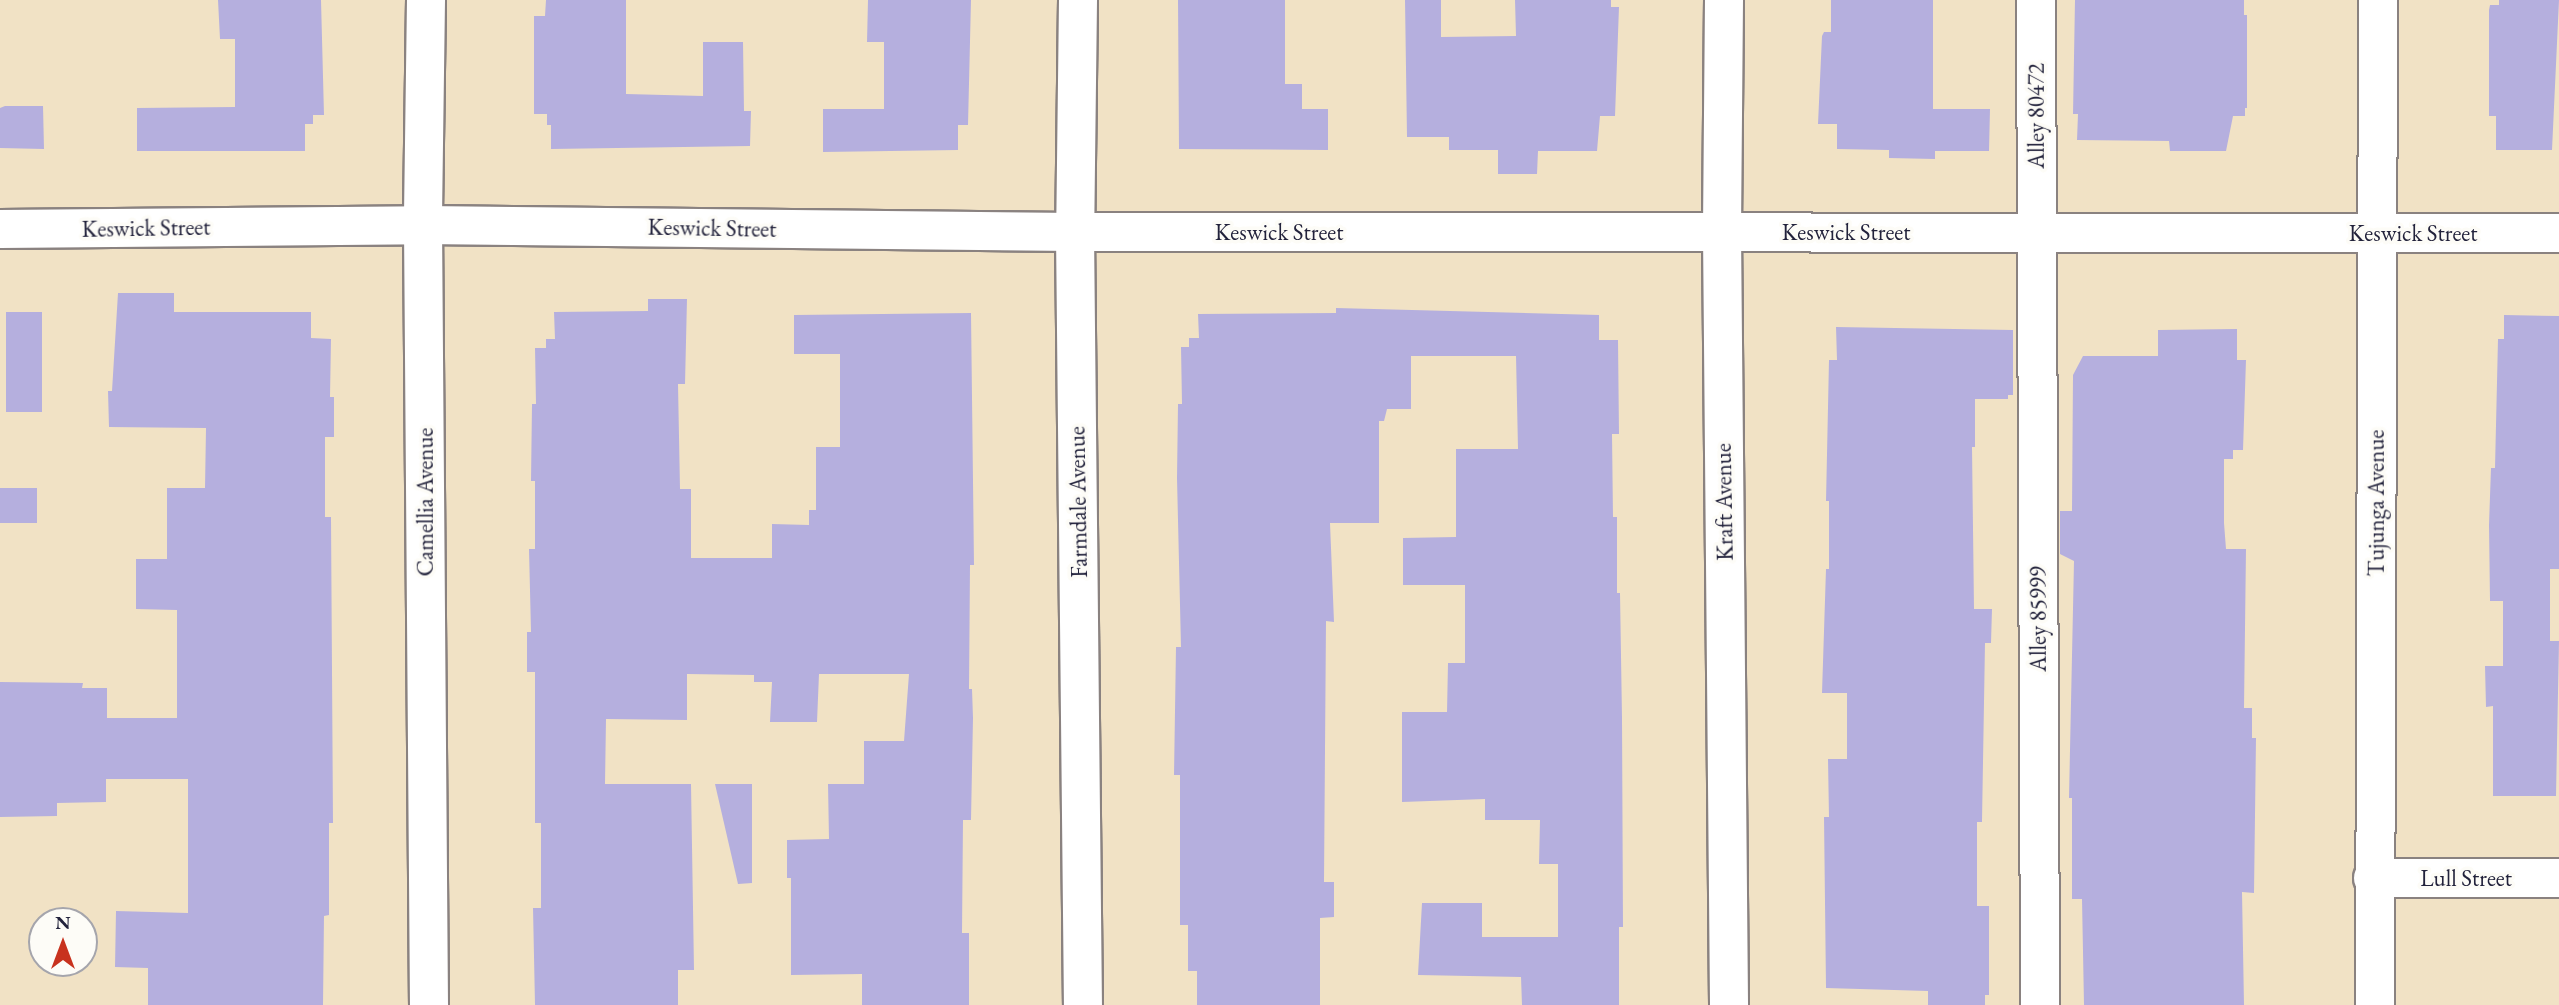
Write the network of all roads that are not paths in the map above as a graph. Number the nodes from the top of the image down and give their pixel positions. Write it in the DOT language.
graph roads {
  1 [pos="426,0"];
  2 [pos="1078,0"];
  3 [pos="1724,0"];
  4 [pos="2036,0"];
  5 [pos="2378,0"];
  6 [pos="423,225"];
  7 [pos="0,229"];
  8 [pos="1075,232"];
  9 [pos="1722,232"];
  10 [pos="2035,233"];
  11 [pos="2378,233"];
  12 [pos="2559,233"];
  13 [pos="2373,878"];
  14 [pos="2559,878"];
  15 [pos="429,1005"];
  16 [pos="1083,1005"];
  17 [pos="1729,1005"];
  18 [pos="2040,1005"];
  19 [pos="2375,1005"];
  1 -- 6 [label="street, Camellia Avenue"];
  2 -- 8 [label="street, Farmdale Avenue"];
  3 -- 9 [label="street, Kraft Avenue"];
  4 -- 10 [label="street, Alley 80472"];
  5 -- 11 [label="street, Tujunga Avenue"];
  6 -- 7 [label="street, Keswick Street"];
  6 -- 8 [label="street, Keswick Street"];
  6 -- 15 [label="street, Camellia Avenue"];
  8 -- 9 [label="street, Keswick Street"];
  8 -- 16 [label="street, Farmdale Avenue"];
  9 -- 10 [label="street, Keswick Street"];
  9 -- 17 [label="street, Kraft Avenue"];
  10 -- 11 [label="street, Keswick Street"];
  10 -- 18 [label="street, Alley 85999"];
  11 -- 12 [label="street, Keswick Street"];
  11 -- 13 [label="street, Tujunga Avenue"];
  13 -- 14 [label="street, Lull Street"];
  13 -- 19 [label="street, Tujunga Avenue"];
}
